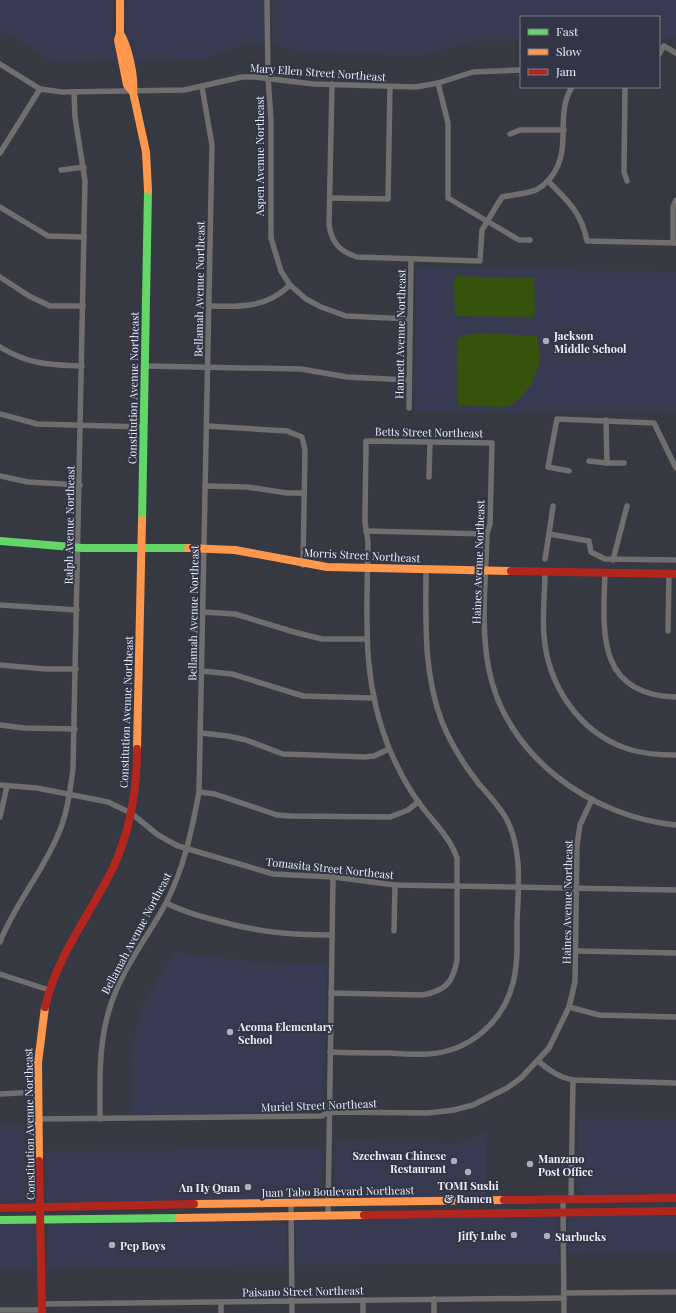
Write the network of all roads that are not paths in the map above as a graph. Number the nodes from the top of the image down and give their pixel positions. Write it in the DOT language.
graph roads {
  1 [pos="120,0"];
  2 [pos="267,0"];
  3 [pos="660,52"];
  4 [pos="676,53"];
  5 [pos="0,64"];
  6 [pos="520,70"];
  7 [pos="268,77"];
  8 [pos="438,83"];
  9 [pos="332,84"];
  10 [pos="202,87"];
  11 [pos="390,87"];
  12 [pos="572,88"];
  13 [pos="625,88"];
  14 [pos="40,89"];
  15 [pos="74,92"];
  16 [pos="133,92"];
  17 [pos="564,130"];
  18 [pos="510,134"];
  19 [pos="0,153"];
  20 [pos="84,167"];
  21 [pos="61,170"];
  22 [pos="548,181"];
  23 [pos="627,181"];
  24 [pos="330,198"];
  25 [pos="676,200"];
  26 [pos="0,207"];
  27 [pos="487,222"];
  28 [pos="84,237"];
  29 [pos="530,240"];
  30 [pos="674,243"];
  31 [pos="411,259"];
  32 [pos="0,277"];
  33 [pos="290,285"];
  34 [pos="83,306"];
  35 [pos="209,306"];
  36 [pos="410,319"];
  37 [pos="0,347"];
  38 [pos="82,366"];
  39 [pos="145,366"];
  40 [pos="208,367"];
  41 [pos="409,380"];
  42 [pos="408,408"];
  43 [pos="0,414"];
  44 [pos="606,420"];
  45 [pos="81,425"];
  46 [pos="207,426"];
  47 [pos="144,427"];
  48 [pos="430,442"];
  49 [pos="492,443"];
  50 [pos="673,454"];
  51 [pos="589,461"];
  52 [pos="607,463"];
  53 [pos="624,463"];
  54 [pos="676,468"];
  55 [pos="568,471"];
  56 [pos="0,476"];
  57 [pos="429,477"];
  58 [pos="80,485"];
  59 [pos="205,486"];
  60 [pos="304,493"];
  61 [pos="553,506"];
  62 [pos="627,506"];
  63 [pos="366,531"];
  64 [pos="487,534"];
  65 [pos="549,534"];
  66 [pos="0,541"];
  67 [pos="78,548"];
  68 [pos="142,548"];
  69 [pos="204,549"];
  70 [pos="545,560"];
  71 [pos="613,560"];
  72 [pos="676,560"];
  73 [pos="303,565"];
  74 [pos="367,568"];
  75 [pos="426,569"];
  76 [pos="486,570"];
  77 [pos="545,572"];
  78 [pos="605,572"];
  79 [pos="672,574"];
  80 [pos="0,605"];
  81 [pos="77,610"];
  82 [pos="203,612"];
  83 [pos="668,631"];
  84 [pos="366,639"];
  85 [pos="0,665"];
  86 [pos="76,669"];
  87 [pos="202,671"];
  88 [pos="676,696"];
  89 [pos="373,698"];
  90 [pos="0,725"];
  91 [pos="75,729"];
  92 [pos="201,733"];
  93 [pos="389,749"];
  94 [pos="676,755"];
  95 [pos="0,785"];
  96 [pos="7,786"];
  97 [pos="199,792"];
  98 [pos="70,794"];
  99 [pos="592,799"];
  100 [pos="418,802"];
  101 [pos="131,813"];
  102 [pos="0,817"];
  103 [pos="676,825"];
  104 [pos="186,849"];
  105 [pos="333,877"];
  106 [pos="396,885"];
  107 [pos="458,886"];
  108 [pos="518,888"];
  109 [pos="577,888"];
  110 [pos="676,890"];
  111 [pos="166,903"];
  112 [pos="394,931"];
  113 [pos="331,934"];
  114 [pos="0,942"];
  115 [pos="576,951"];
  116 [pos="676,953"];
  117 [pos="0,974"];
  118 [pos="49,990"];
  119 [pos="331,993"];
  120 [pos="569,1007"];
  121 [pos="676,1017"];
  122 [pos="330,1052"];
  123 [pos="538,1060"];
  124 [pos="573,1080"];
  125 [pos="676,1083"];
  126 [pos="37,1092"];
  127 [pos="0,1094"];
  128 [pos="328,1112"];
  129 [pos="38,1119"];
  130 [pos="100,1119"];
  131 [pos="676,1198"];
  132 [pos="567,1199"];
  133 [pos="291,1202"];
  134 [pos="328,1202"];
  135 [pos="97,1206"];
  136 [pos="41,1207"];
  137 [pos="0,1208"];
  138 [pos="676,1211"];
  139 [pos="563,1212"];
  140 [pos="328,1215"];
  141 [pos="291,1216"];
  142 [pos="42,1218"];
  143 [pos="0,1220"];
  144 [pos="676,1292"];
  145 [pos="564,1295"];
  146 [pos="434,1299"];
  147 [pos="363,1300"];
  148 [pos="292,1301"];
  149 [pos="221,1302"];
  150 [pos="42,1309"];
  151 [pos="0,1310"];
  152 [pos="221,1313"];
  153 [pos="292,1313"];
  154 [pos="363,1313"];
  155 [pos="434,1313"];
  156 [pos="564,1313"];
  1 -- 16 [label="street, Constitution Avenue Northeast"];
  2 -- 7 [label="street, Aspen Avenue Northeast"];
  3 -- 4 [label="street"];
  5 -- 14 [label="street, Mary Ellen Street Northeast"];
  6 -- 8 [label="street, Mary Ellen Street Northeast"];
  7 -- 9 [label="street, Mary Ellen Street Northeast"];
  7 -- 10 [label="street, Mary Ellen Street Northeast"];
  7 -- 33 [label="street, Aspen Avenue Northeast"];
  8 -- 11 [label="street, Mary Ellen Street Northeast"];
  8 -- 27 [label="street"];
  9 -- 11 [label="street, Mary Ellen Street Northeast"];
  9 -- 24 [label="street"];
  10 -- 16 [label="street, Mary Ellen Street Northeast"];
  10 -- 35 [label="street, Bellamah Avenue Northeast"];
  11 -- 24 [label="street"];
  12 -- 17 [label="street"];
  13 -- 23 [label="street"];
  14 -- 15 [label="street, Mary Ellen Street Northeast"];
  14 -- 19 [label="street"];
  15 -- 16 [label="street, Mary Ellen Street Northeast"];
  15 -- 20 [label="street, Ralph Avenue Northeast"];
  16 -- 39 [label="street, Constitution Avenue Northeast"];
  17 -- 18 [label="street"];
  17 -- 22 [label="street"];
  20 -- 21 [label="street"];
  20 -- 28 [label="street, Ralph Avenue Northeast"];
  22 -- 27 [label="street"];
  22 -- 30 [label="street"];
  24 -- 31 [label="street"];
  25 -- 30 [label="street"];
  26 -- 28 [label="street"];
  27 -- 29 [label="street"];
  27 -- 31 [label="street"];
  28 -- 34 [label="street, Ralph Avenue Northeast"];
  31 -- 36 [label="street, Hannett Avenue Northeast"];
  32 -- 34 [label="street"];
  33 -- 35 [label="street"];
  33 -- 36 [label="street, Aspen Avenue Northeast"];
  34 -- 38 [label="street, Ralph Avenue Northeast"];
  35 -- 40 [label="street, Bellamah Avenue Northeast"];
  36 -- 41 [label="street, Hannett Avenue Northeast"];
  37 -- 38 [label="street"];
  38 -- 45 [label="street, Ralph Avenue Northeast"];
  39 -- 40 [label="street"];
  39 -- 47 [label="street, Constitution Avenue Northeast"];
  40 -- 41 [label="street"];
  40 -- 46 [label="street, Bellamah Avenue Northeast"];
  41 -- 42 [label="street, Hannett Avenue Northeast"];
  43 -- 45 [label="street"];
  44 -- 50 [label="street"];
  44 -- 52 [label="street"];
  44 -- 55 [label="street"];
  45 -- 47 [label="street"];
  45 -- 58 [label="street, Ralph Avenue Northeast"];
  46 -- 59 [label="street, Bellamah Avenue Northeast"];
  46 -- 60 [label="street"];
  47 -- 68 [label="street, Constitution Avenue Northeast"];
  48 -- 49 [label="street, Betts Street Northeast"];
  48 -- 57 [label="street"];
  48 -- 63 [label="street, Betts Street Northeast"];
  49 -- 64 [label="street, Haines Avenue Northeast"];
  50 -- 54 [label="street"];
  51 -- 52 [label="street"];
  52 -- 53 [label="street"];
  56 -- 58 [label="street"];
  58 -- 67 [label="street, Ralph Avenue Northeast"];
  59 -- 60 [label="street"];
  59 -- 69 [label="street, Bellamah Avenue Northeast"];
  60 -- 73 [label="street"];
  61 -- 65 [label="street"];
  62 -- 71 [label="street"];
  63 -- 64 [label="street"];
  63 -- 74 [label="street"];
  64 -- 76 [label="street, Haines Avenue Northeast"];
  65 -- 70 [label="street"];
  65 -- 71 [label="street"];
  66 -- 67 [label="street, Morris Street Northeast"];
  67 -- 68 [label="street, Morris Street Northeast"];
  67 -- 81 [label="street, Ralph Avenue Northeast"];
  68 -- 69 [label="street, Morris Street Northeast"];
  68 -- 101 [label="street, Constitution Avenue Northeast"];
  69 -- 73 [label="street, Morris Street Northeast"];
  69 -- 82 [label="street, Bellamah Avenue Northeast"];
  71 -- 72 [label="street"];
  73 -- 74 [label="street, Morris Street Northeast"];
  74 -- 75 [label="street, Morris Street Northeast"];
  74 -- 84 [label="street"];
  75 -- 76 [label="street, Morris Street Northeast"];
  75 -- 108 [label="street"];
  76 -- 77 [label="street, Morris Street Northeast"];
  76 -- 99 [label="street, Haines Avenue Northeast"];
  77 -- 78 [label="street, Morris Street Northeast"];
  77 -- 94 [label="street"];
  78 -- 79 [label="street, Morris Street Northeast"];
  78 -- 88 [label="street"];
  79 -- 83 [label="street"];
  80 -- 81 [label="street"];
  81 -- 86 [label="street, Ralph Avenue Northeast"];
  82 -- 84 [label="street"];
  82 -- 87 [label="street, Bellamah Avenue Northeast"];
  84 -- 89 [label="street"];
  85 -- 86 [label="street"];
  86 -- 91 [label="street, Ralph Avenue Northeast"];
  87 -- 89 [label="street"];
  87 -- 92 [label="street, Bellamah Avenue Northeast"];
  89 -- 93 [label="street"];
  90 -- 91 [label="street"];
  91 -- 98 [label="street, Ralph Avenue Northeast"];
  92 -- 93 [label="street"];
  92 -- 97 [label="street, Bellamah Avenue Northeast"];
  93 -- 100 [label="street"];
  95 -- 96 [label="street, Tomasita Street Northeast"];
  96 -- 98 [label="street, Tomasita Street Northeast"];
  96 -- 102 [label="street"];
  97 -- 100 [label="street"];
  97 -- 104 [label="street, Bellamah Avenue Northeast"];
  98 -- 101 [label="street, Tomasita Street Northeast"];
  98 -- 114 [label="street, Ralph Avenue Northeast"];
  99 -- 103 [label="street"];
  99 -- 109 [label="street, Haines Avenue Northeast"];
  100 -- 107 [label="street"];
  101 -- 104 [label="street, Tomasita Street Northeast"];
  101 -- 118 [label="street, Constitution Avenue Northeast"];
  104 -- 105 [label="street, Tomasita Street Northeast"];
  104 -- 111 [label="street, Bellamah Avenue Northeast"];
  105 -- 106 [label="street, Tomasita Street Northeast"];
  105 -- 113 [label="street"];
  106 -- 107 [label="street, Tomasita Street Northeast"];
  106 -- 112 [label="street"];
  107 -- 108 [label="street, Tomasita Street Northeast"];
  107 -- 119 [label="street"];
  108 -- 109 [label="street, Tomasita Street Northeast"];
  108 -- 122 [label="street"];
  109 -- 110 [label="street, Tomasita Street Northeast"];
  109 -- 115 [label="street, Haines Avenue Northeast"];
  111 -- 113 [label="street"];
  111 -- 130 [label="street, Bellamah Avenue Northeast"];
  113 -- 119 [label="street"];
  115 -- 116 [label="street"];
  115 -- 120 [label="street, Haines Avenue Northeast"];
  117 -- 118 [label="street"];
  118 -- 126 [label="street, Constitution Avenue Northeast"];
  119 -- 122 [label="street"];
  120 -- 121 [label="street"];
  120 -- 123 [label="street, Haines Avenue Northeast"];
  122 -- 128 [label="street"];
  123 -- 124 [label="street"];
  123 -- 128 [label="street, Muriel Street Northeast"];
  124 -- 125 [label="street"];
  124 -- 132 [label="street"];
  126 -- 127 [label="street"];
  126 -- 129 [label="street, Constitution Avenue Northeast"];
  128 -- 130 [label="street, Muriel Street Northeast"];
  128 -- 134 [label="street"];
  129 -- 130 [label="street, Muriel Street Northeast"];
  129 -- 136 [label="street, Constitution Avenue Northeast"];
  131 -- 132 [label="street, Juan Tabo Boulevard Northeast"];
  132 -- 134 [label="street, Juan Tabo Boulevard Northeast"];
  132 -- 139 [label="street"];
  133 -- 134 [label="street, Juan Tabo Boulevard Northeast"];
  133 -- 135 [label="street, Juan Tabo Boulevard Northeast"];
  133 -- 141 [label="street"];
  134 -- 140 [label="street"];
  135 -- 136 [label="street, Juan Tabo Boulevard Northeast"];
  135 -- 142 [label="street"];
  136 -- 137 [label="street, Juan Tabo Boulevard Northeast"];
  136 -- 142 [label="street, Constitution Avenue Northeast"];
  138 -- 139 [label="street"];
  139 -- 140 [label="street"];
  139 -- 145 [label="street"];
  140 -- 141 [label="street"];
  141 -- 142 [label="street"];
  141 -- 148 [label="street"];
  142 -- 143 [label="street"];
  142 -- 150 [label="street, Constitution Avenue Northeast"];
  144 -- 145 [label="street, Paisano Street Northeast"];
  145 -- 146 [label="street, Paisano Street Northeast"];
  145 -- 156 [label="street"];
  146 -- 147 [label="street, Paisano Street Northeast"];
  146 -- 155 [label="street"];
  147 -- 148 [label="street, Paisano Street Northeast"];
  147 -- 154 [label="street"];
  148 -- 149 [label="street, Paisano Street Northeast"];
  148 -- 153 [label="street"];
  149 -- 150 [label="street, Paisano Street Northeast"];
  149 -- 152 [label="street"];
  150 -- 151 [label="street, Paisano Street Northeast"];
}
